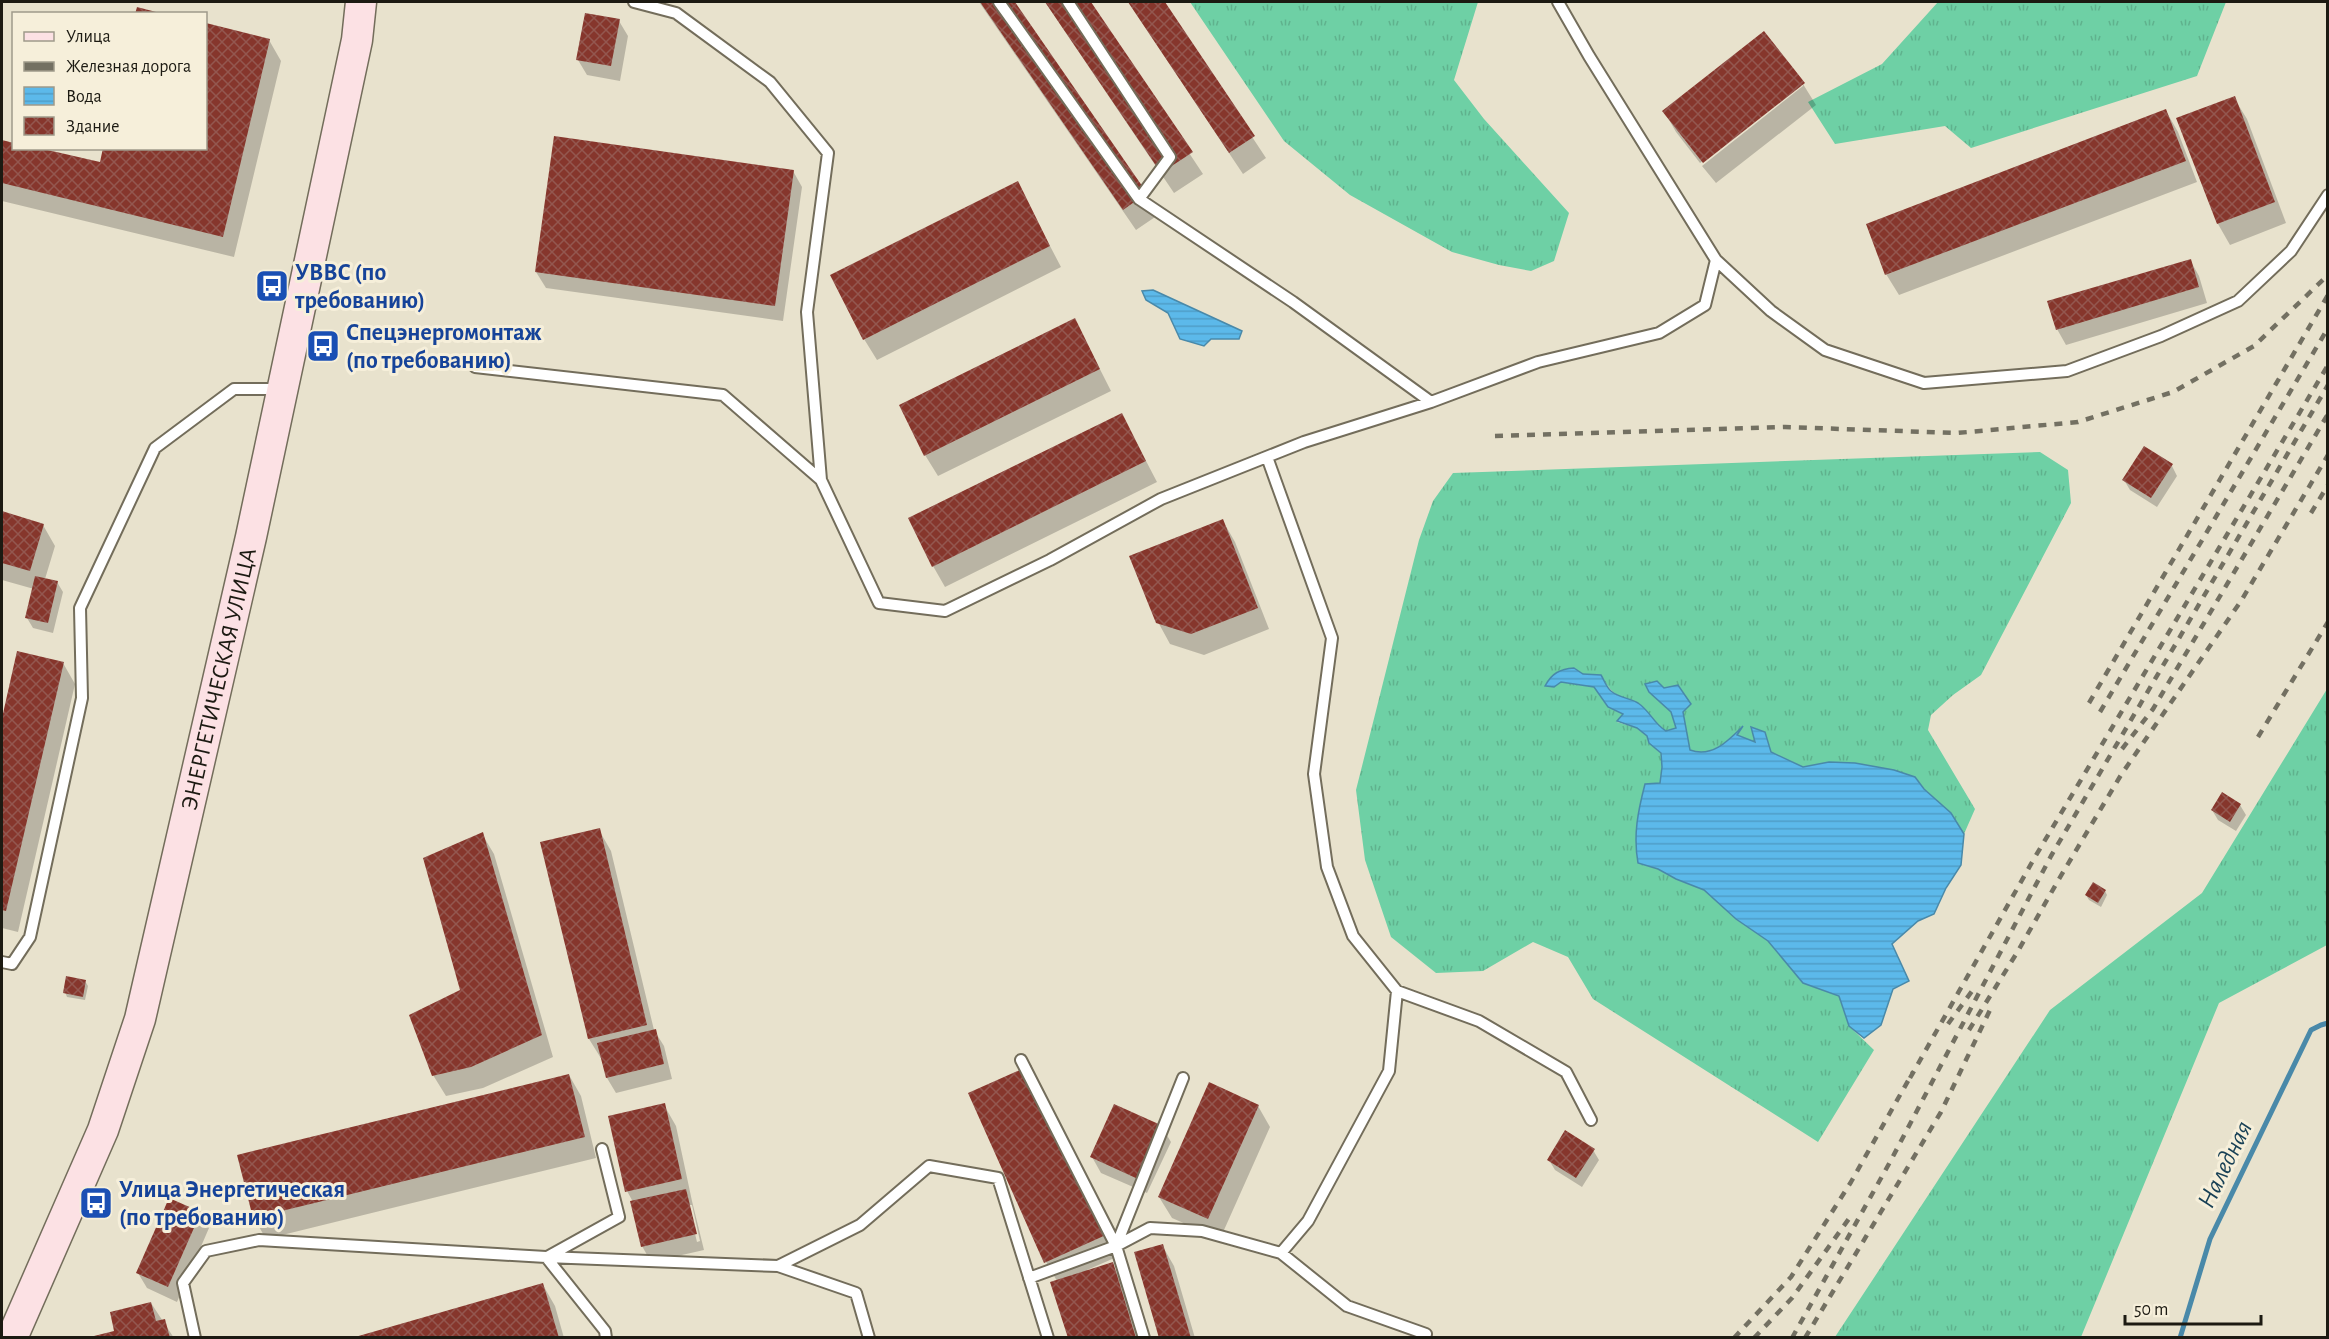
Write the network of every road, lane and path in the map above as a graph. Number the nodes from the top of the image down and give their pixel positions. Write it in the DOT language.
graph roads {
  1 [pos="361,2"];
  2 [pos="634,2"];
  3 [pos="999,2"];
  4 [pos="1068,2"];
  5 [pos="1558,2"];
  6 [pos="2328,195"];
  7 [pos="1139,199"];
  8 [pos="1716,260"];
  9 [pos="475,367"];
  10 [pos="283,389"];
  11 [pos="1431,402"];
  12 [pos="1267,457"];
  13 [pos="821,480"];
  14 [pos="2,962"];
  15 [pos="1397,991"];
  16 [pos="1021,1060"];
  17 [pos="1183,1078"];
  18 [pos="1591,1120"];
  19 [pos="602,1149"];
  20 [pos="1116,1246"];
  21 [pos="1281,1253"];
  22 [pos="546,1257"];
  23 [pos="778,1266"];
  24 [pos="1029,1278"];
  25 [pos="1426,1334"];
  26 [pos="12,1338"];
  27 [pos="195,1338"];
  28 [pos="606,1338"];
  29 [pos="869,1338"];
  30 [pos="1048,1338"];
  31 [pos="1144,1338"];
  1 -- 10 [label="street, ЭНЕРГЕТИЧЕСКАЯ УЛИЦА"];
  2 -- 13 [label="lane"];
  3 -- 7 [label="lane"];
  4 -- 7 [label="lane"];
  5 -- 8 [label="lane"];
  6 -- 8 [label="lane"];
  7 -- 11 [label="lane"];
  8 -- 11 [label="lane"];
  9 -- 13 [label="lane"];
  10 -- 14 [label="lane"];
  10 -- 26 [label="street, ЭНЕРГЕТИЧЕСКАЯ УЛИЦА"];
  11 -- 12 [label="lane"];
  12 -- 13 [label="lane"];
  12 -- 15 [label="lane"];
  15 -- 18 [label="lane"];
  15 -- 21 [label="lane"];
  16 -- 20 [label="lane"];
  17 -- 20 [label="lane"];
  19 -- 22 [label="lane"];
  20 -- 21 [label="lane"];
  20 -- 24 [label="lane"];
  20 -- 31 [label="lane"];
  21 -- 25 [label="lane"];
  22 -- 23 [label="lane"];
  22 -- 27 [label="lane"];
  22 -- 28 [label="lane"];
  23 -- 24 [label="lane"];
  23 -- 29 [label="lane"];
  24 -- 30 [label="lane"];
}
